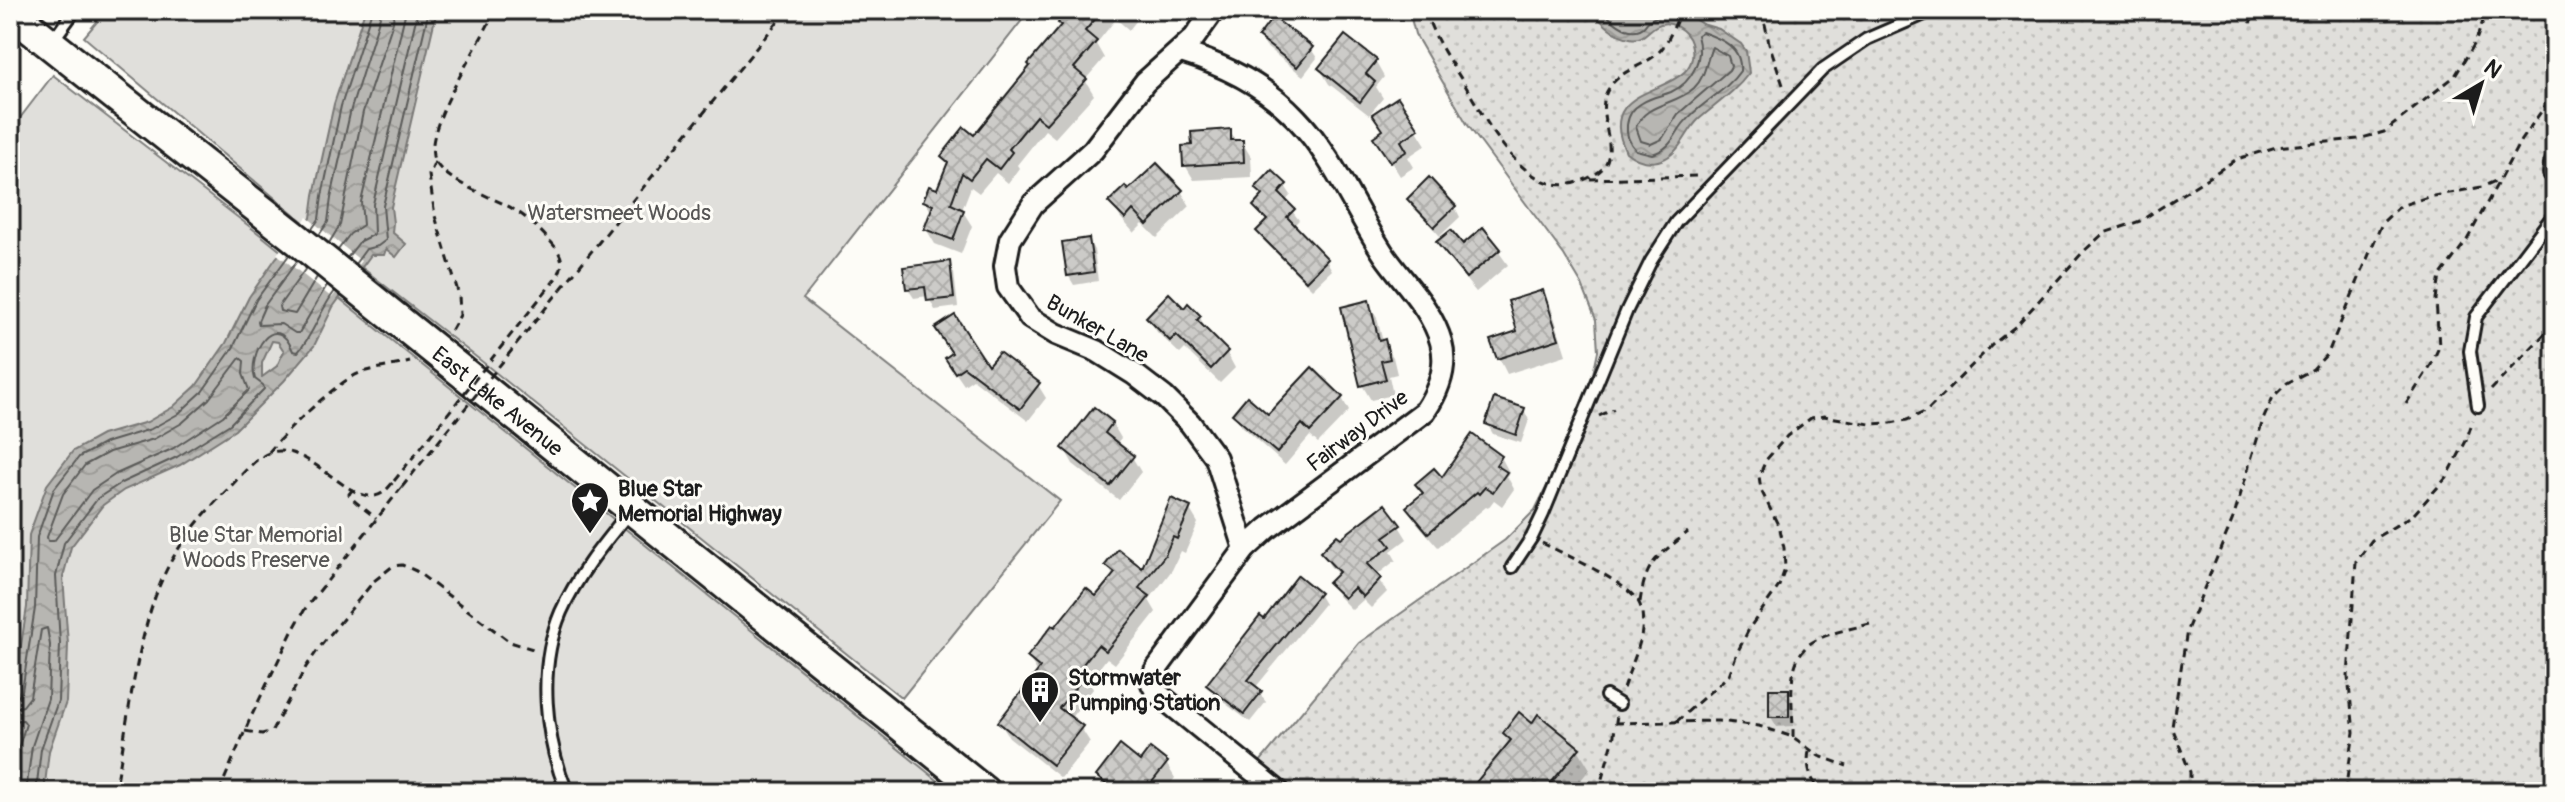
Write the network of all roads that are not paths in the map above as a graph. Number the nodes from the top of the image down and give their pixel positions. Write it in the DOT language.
graph roads {
  1 [pos="75,10"];
  2 [pos="1214,10"];
  3 [pos="1934,10"];
  4 [pos="10,12"];
  5 [pos="50,44"];
  6 [pos="1181,52"];
  7 [pos="2555,153"];
  8 [pos="2555,181"];
  9 [pos="2555,213"];
  10 [pos="2478,406"];
  11 [pos="632,509"];
  12 [pos="1245,549"];
  13 [pos="1512,567"];
  14 [pos="1606,696"];
  15 [pos="1619,704"];
  16 [pos="567,792"];
  17 [pos="984,792"];
  18 [pos="1279,792"];
  1 -- 5 [label="lane"];
  2 -- 6 [label="street, Bunker Lane"];
  3 -- 13 [label="lane"];
  4 -- 5 [label="main road, East Lake Avenue"];
  5 -- 11 [label="main road, East Lake Avenue"];
  6 -- 12 [label="street, Bunker Lane"];
  6 -- 12 [label="street, Fairway Drive"];
  7 -- 8 [label="lane"];
  9 -- 10 [label="lane"];
  11 -- 16 [label="lane"];
  11 -- 17 [label="main road, East Lake Avenue"];
  12 -- 18 [label="street, Fairway Drive"];
  14 -- 15 [label="lane"];
}
